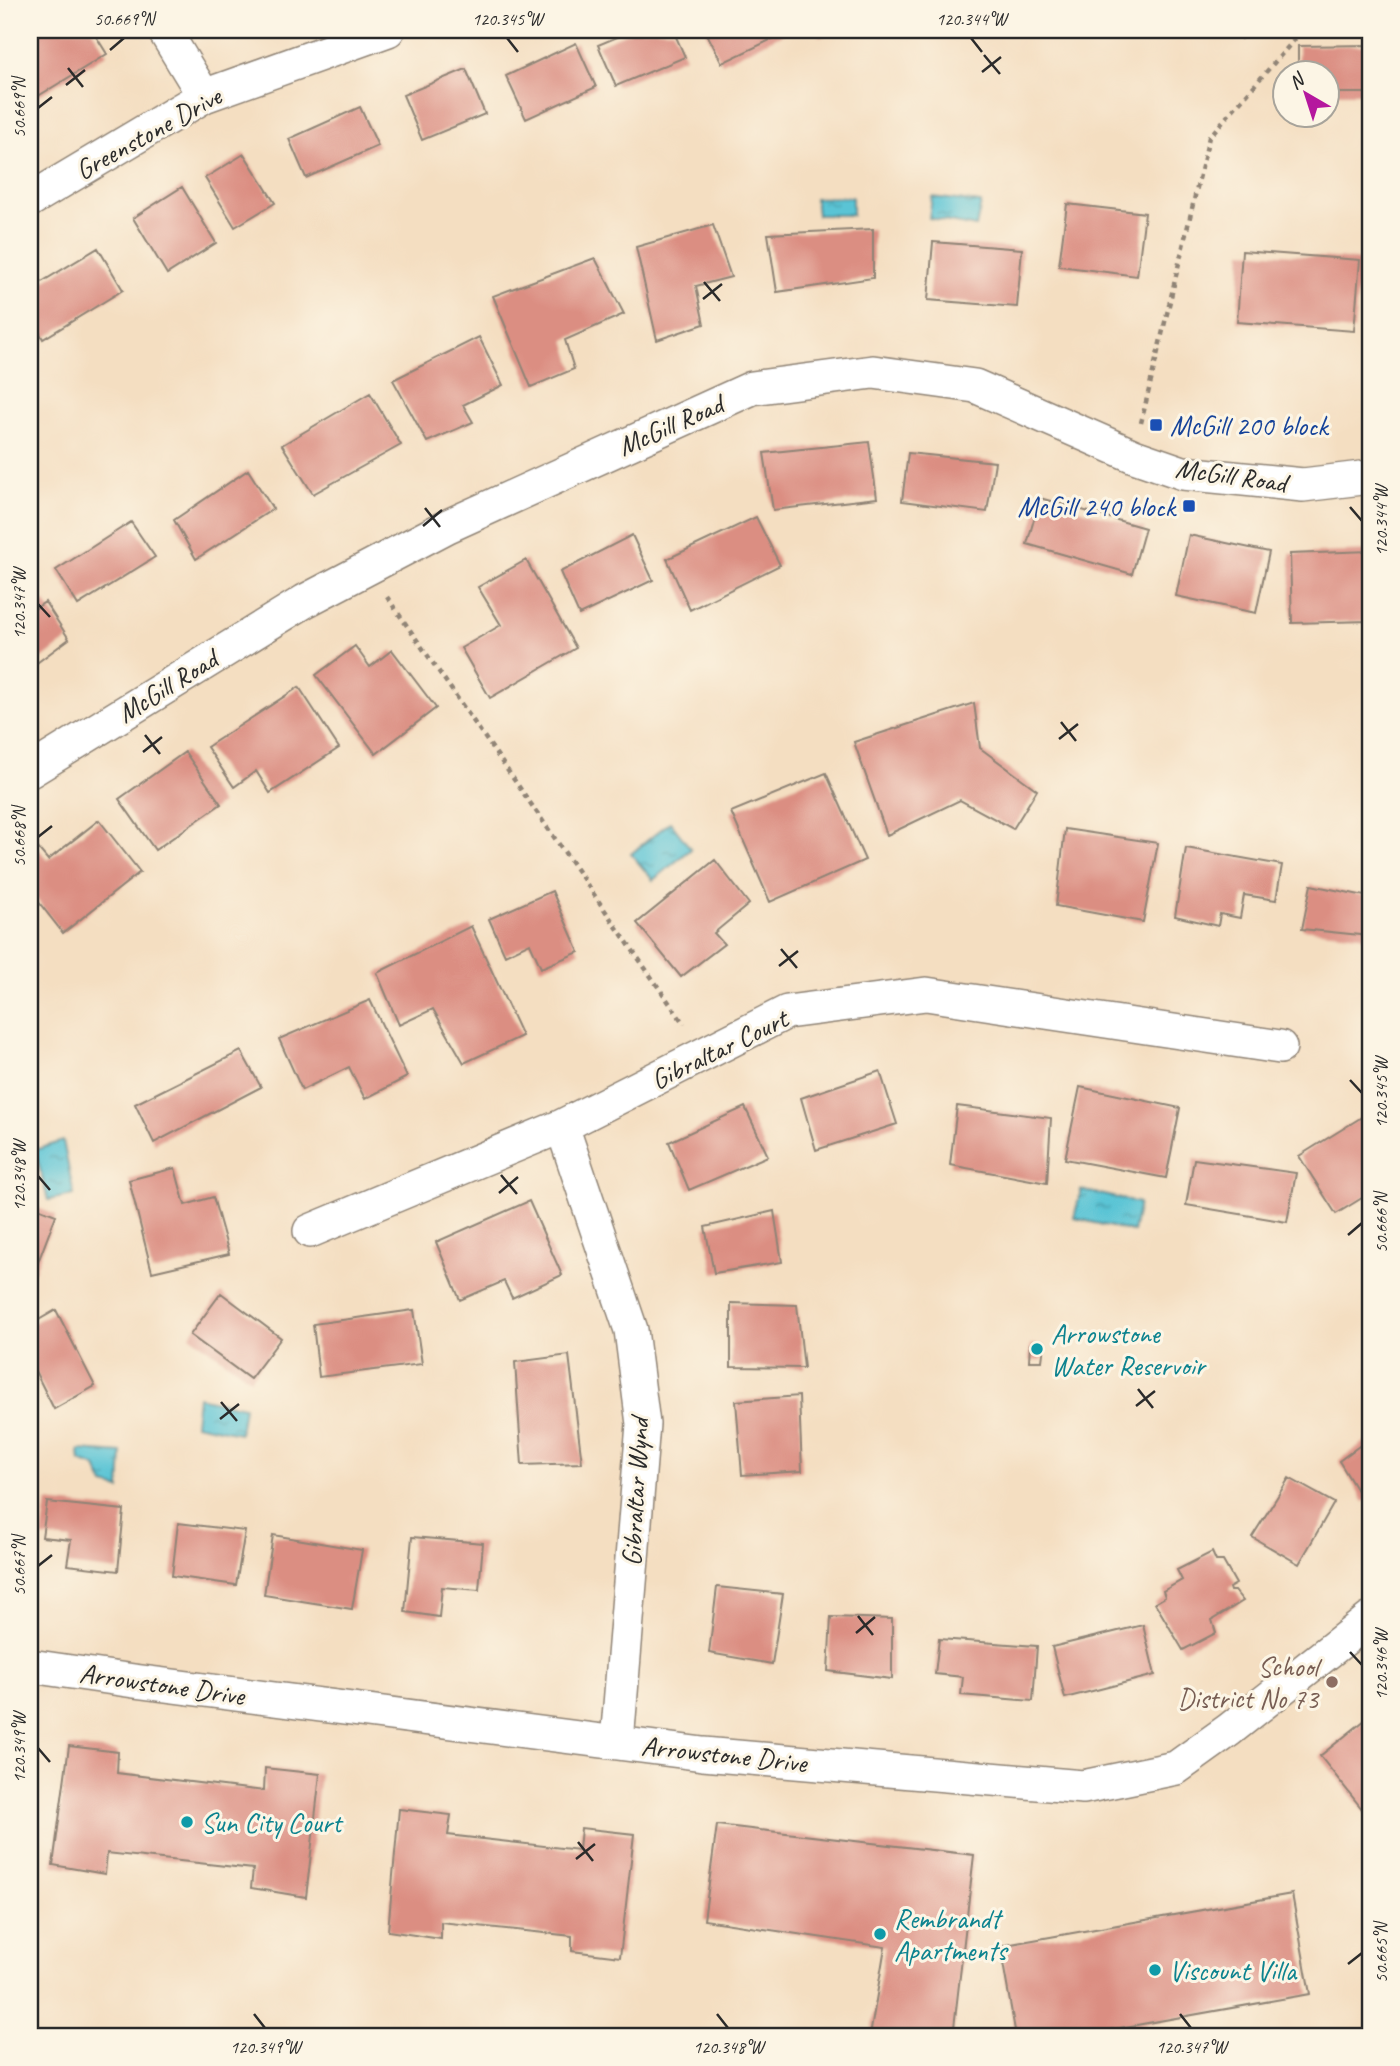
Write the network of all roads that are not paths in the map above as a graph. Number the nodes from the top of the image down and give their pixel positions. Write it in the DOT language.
graph roads {
  1 [pos="164,30"];
  2 [pos="388,30"];
  3 [pos="205,96"];
  4 [pos="30,200"];
  5 [pos="1370,477"];
  6 [pos="30,771"];
  7 [pos="1280,1048"];
  8 [pos="562,1126"];
  9 [pos="310,1231"];
  10 [pos="1370,1619"];
  11 [pos="30,1666"];
  12 [pos="617,1742"];
  1 -- 3 [label="street"];
  2 -- 3 [label="street, Greenstone Drive"];
  3 -- 4 [label="street, Greenstone Drive"];
  5 -- 6 [label="street, McGill Road"];
  7 -- 8 [label="street, Gibraltar Court"];
  8 -- 9 [label="street, Gibraltar Court"];
  8 -- 12 [label="street, Gibraltar Wynd"];
  10 -- 12 [label="street, Arrowstone Drive"];
  11 -- 12 [label="street, Arrowstone Drive"];
}
